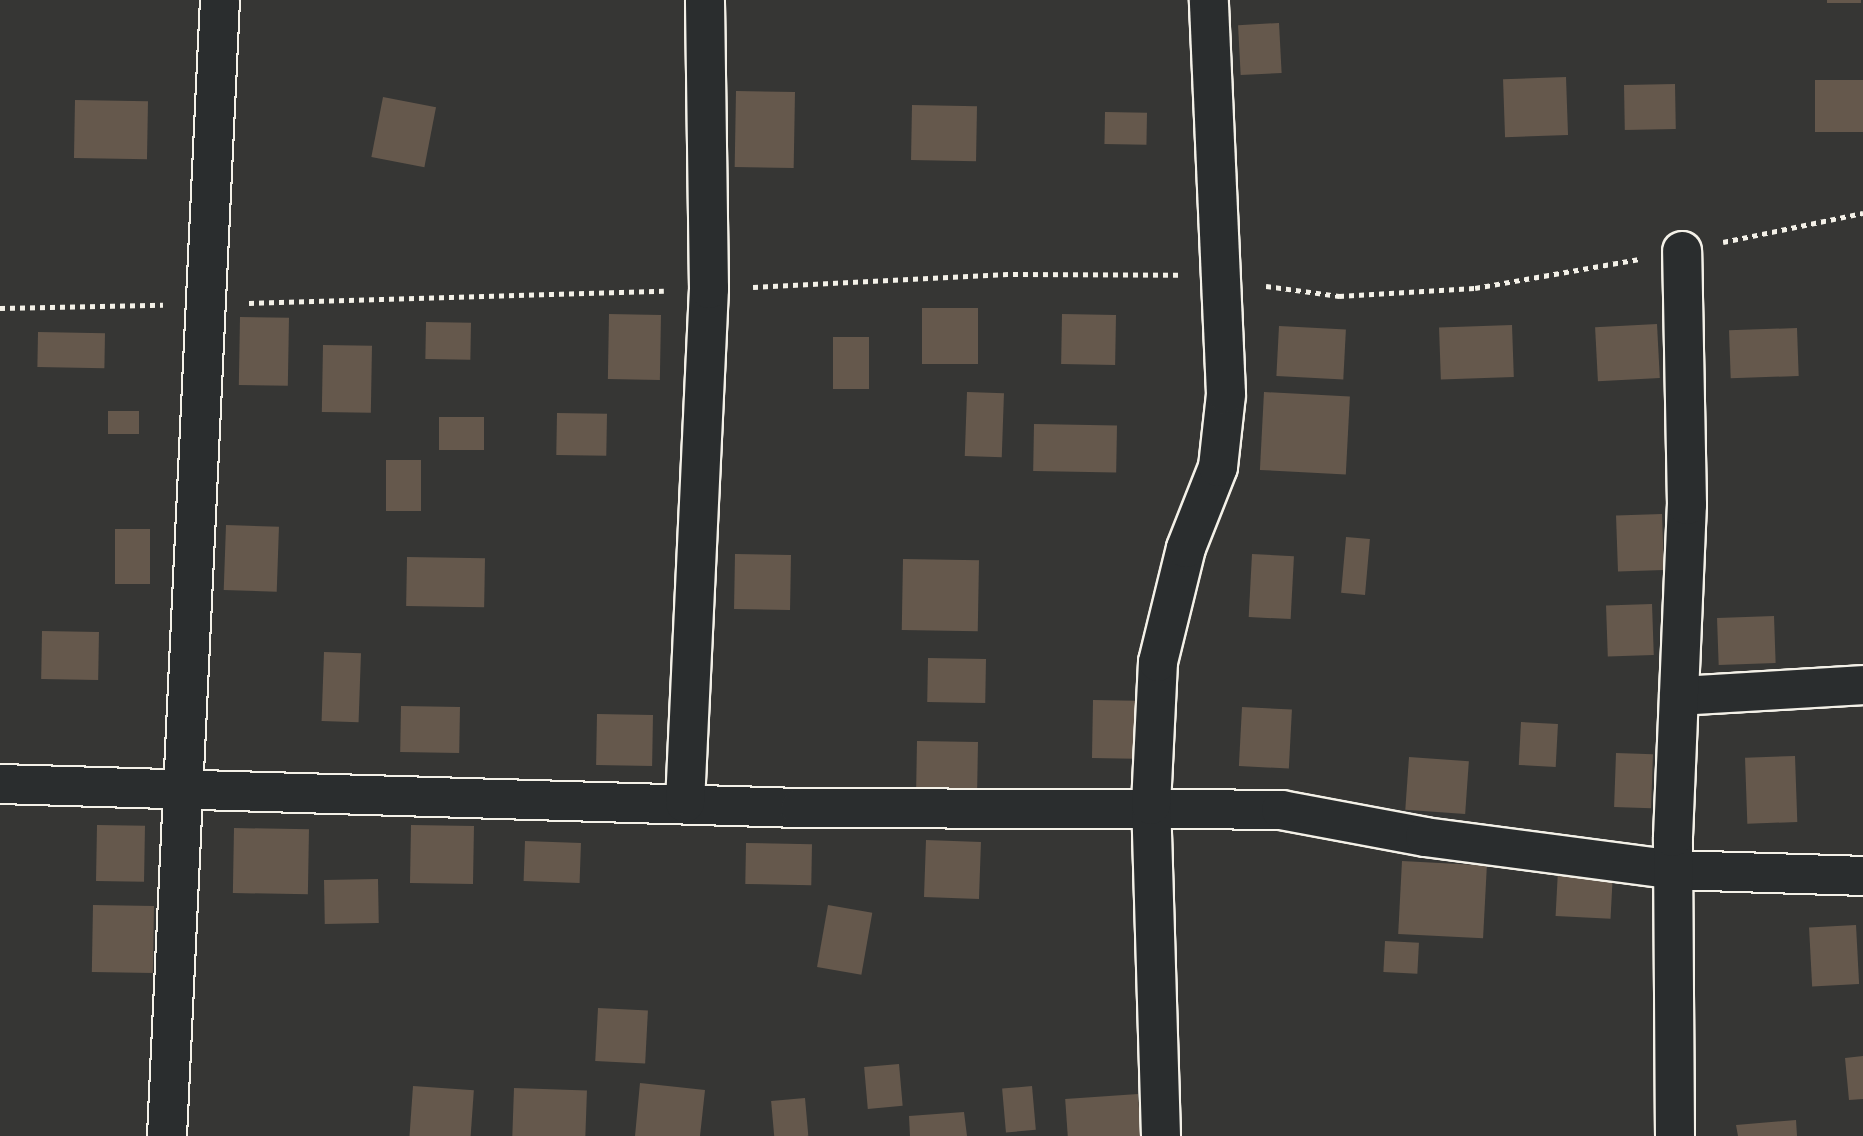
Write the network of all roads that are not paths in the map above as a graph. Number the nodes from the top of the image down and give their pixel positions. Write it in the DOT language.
graph roads {
  1 [pos="219,0"];
  2 [pos="705,0"];
  3 [pos="1209,0"];
  4 [pos="1682,251"];
  5 [pos="1863,685"];
  6 [pos="1679,695"];
  7 [pos="0,784"];
  8 [pos="186,788"];
  9 [pos="685,803"];
  10 [pos="1151,805"];
  11 [pos="1674,870"];
  12 [pos="1863,876"];
  13 [pos="167,1136"];
  14 [pos="1160,1136"];
  15 [pos="1675,1136"];
  1 -- 8 [label="street"];
  2 -- 9 [label="street"];
  3 -- 10 [label="street"];
  4 -- 6 [label="street"];
  5 -- 6 [label="street"];
  6 -- 11 [label="street"];
  7 -- 8 [label="street"];
  8 -- 9 [label="street"];
  8 -- 13 [label="street"];
  9 -- 10 [label="street"];
  10 -- 11 [label="street"];
  10 -- 14 [label="street"];
  11 -- 12 [label="street"];
  11 -- 15 [label="street"];
}
